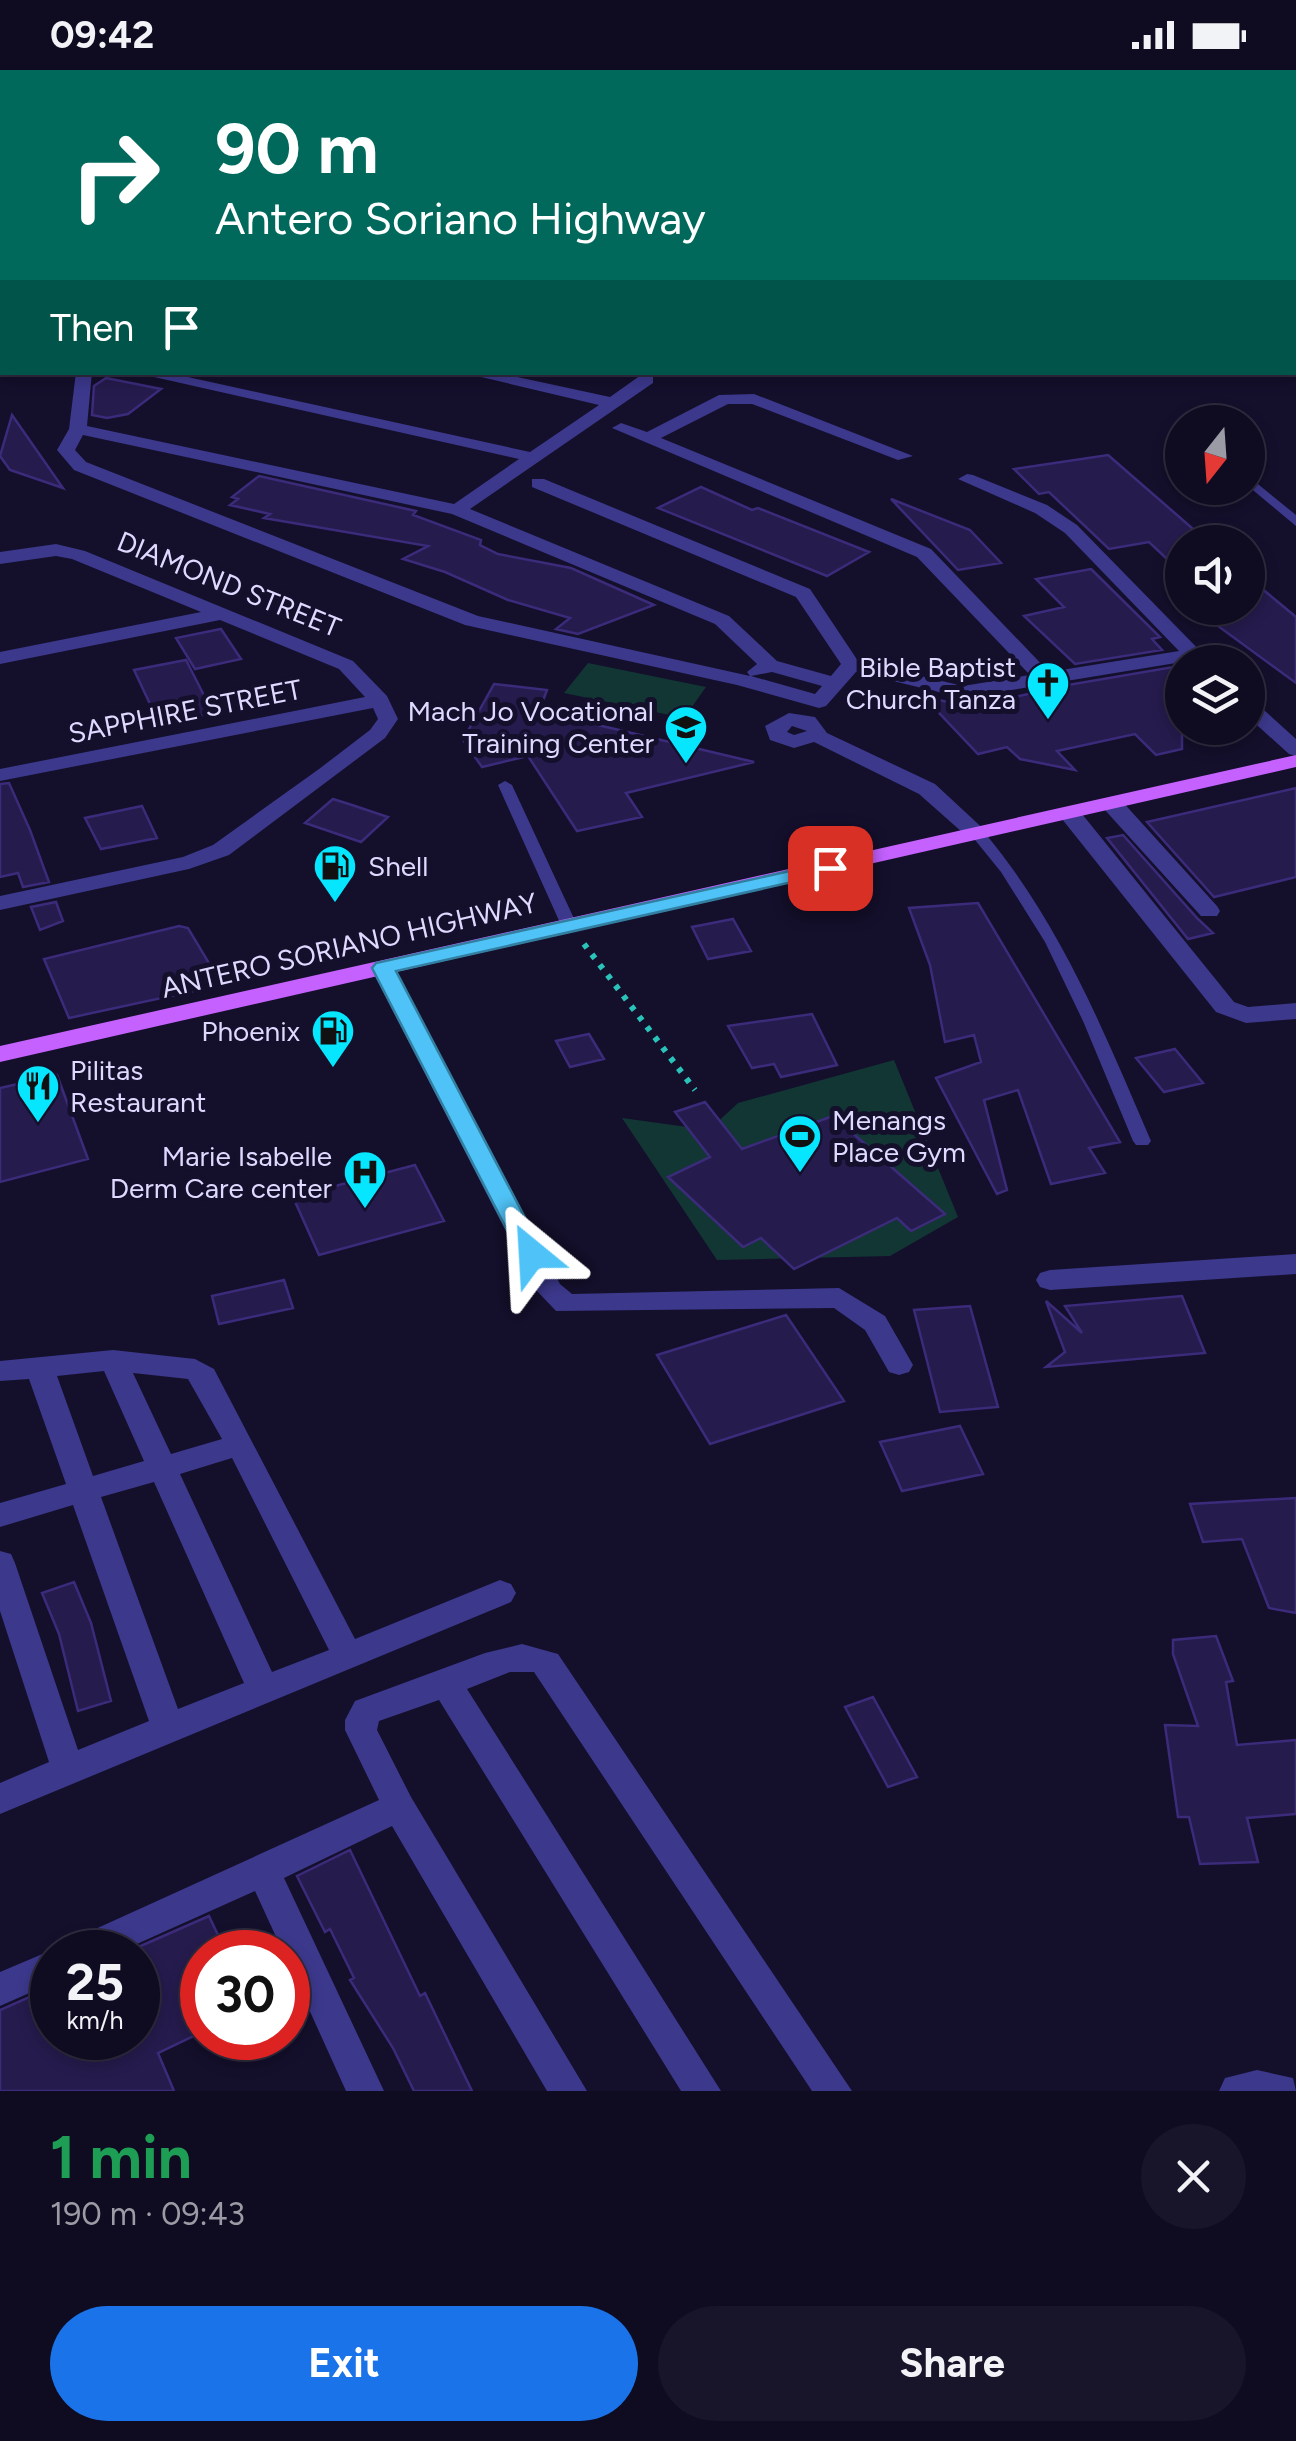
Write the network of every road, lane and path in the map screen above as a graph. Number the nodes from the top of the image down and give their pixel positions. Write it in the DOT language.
graph roads {
  1 [pos="84,375"];
  2 [pos="154,375"];
  3 [pos="482,375"];
  4 [pos="647,379"];
  5 [pos="614,403"];
  6 [pos="622,428"];
  7 [pos="78,429"];
  8 [pos="648,438"];
  9 [pos="904,456"];
  10 [pos="536,458"];
  11 [pos="967,479"];
  12 [pos="538,483"];
  13 [pos="1265,495"];
  14 [pos="457,510"];
  15 [pos="1296,522"];
  16 [pos="0,558"];
  17 [pos="222,614"];
  18 [pos="1184,645"];
  19 [pos="0,658"];
  20 [pos="1165,662"];
  21 [pos="851,665"];
  22 [pos="770,666"];
  23 [pos="1044,678"];
  24 [pos="741,680"];
  25 [pos="833,684"];
  26 [pos="380,700"];
  27 [pos="815,719"];
  28 [pos="1265,722"];
  29 [pos="1296,750"];
  30 [pos="1296,762"];
  31 [pos="0,776"];
  32 [pos="504,785"];
  33 [pos="1112,804"];
  34 [pos="1070,814"];
  35 [pos="979,835"];
  36 [pos="0,903"];
  37 [pos="1209,911"];
  38 [pos="569,925"];
  39 [pos="383,968"];
  40 [pos="1296,1011"];
  41 [pos="0,1054"];
  42 [pos="695,1090"];
  43 [pos="1142,1141"];
  44 [pos="1296,1264"];
  45 [pos="1050,1280"];
  46 [pos="113,1360"];
  47 [pos="899,1365"];
  48 [pos="40,1369"];
  49 [pos="0,1371"];
  50 [pos="240,1445"];
  51 [pos="163,1467"];
  52 [pos="85,1490"];
  53 [pos="0,1515"];
  54 [pos="0,1563"];
  55 [pos="500,1593"];
  56 [pos="349,1658"];
  57 [pos="446,1684"];
  58 [pos="264,1691"];
  59 [pos="168,1728"];
  60 [pos="68,1769"];
  61 [pos="0,1799"];
  62 [pos="399,1807"];
  63 [pos="263,1871"];
  64 [pos="131,1930"];
  65 [pos="30,1976"];
  66 [pos="0,1989"];
  67 [pos="365,2091"];
  68 [pos="568,2091"];
  69 [pos="702,2091"];
  70 [pos="832,2091"];
  71 [pos="1238,2091"];
  72 [pos="1280,2091"];
  1 -- 7 [label="street"];
  2 -- 10 [label="street"];
  3 -- 5 [label="street"];
  4 -- 5 [label="street"];
  5 -- 10 [label="street"];
  6 -- 8 [label="street"];
  7 -- 14 [label="street"];
  7 -- 24 [label="street"];
  8 -- 9 [label="street"];
  8 -- 23 [label="street"];
  10 -- 14 [label="street"];
  11 -- 18 [label="street"];
  12 -- 21 [label="street"];
  13 -- 15 [label="lane"];
  14 -- 22 [label="street"];
  16 -- 17 [label="street, DIAMOND STREET"];
  17 -- 19 [label="street"];
  17 -- 26 [label="street, DIAMOND STREET"];
  20 -- 23 [label="street"];
  21 -- 23 [label="street"];
  21 -- 25 [label="street"];
  22 -- 24 [label="street"];
  22 -- 25 [label="street"];
  24 -- 27 [label="street"];
  25 -- 27 [label="street"];
  26 -- 31 [label="street, SAPPHIRE STREET"];
  26 -- 36 [label="street"];
  27 -- 35 [label="street"];
  28 -- 29 [label="street"];
  30 -- 33 [label="main road, ANTERO SORIANO HIGHWAY"];
  32 -- 38 [label="lane"];
  33 -- 34 [label="main road, ANTERO SORIANO HIGHWAY"];
  33 -- 37 [label="street"];
  34 -- 35 [label="main road, ANTERO SORIANO HIGHWAY"];
  34 -- 40 [label="street"];
  35 -- 38 [label="main road, ANTERO SORIANO HIGHWAY"];
  35 -- 43 [label="lane"];
  38 -- 39 [label="main road, ANTERO SORIANO HIGHWAY"];
  38 -- 42 [label="path"];
  39 -- 41 [label="main road, ANTERO SORIANO HIGHWAY"];
  39 -- 47 [label="street"];
  44 -- 45 [label="street"];
  46 -- 48 [label="street"];
  46 -- 50 [label="street"];
  46 -- 51 [label="street"];
  48 -- 49 [label="street"];
  48 -- 52 [label="street"];
  50 -- 51 [label="street"];
  50 -- 56 [label="street"];
  51 -- 52 [label="street"];
  51 -- 58 [label="street"];
  52 -- 53 [label="street"];
  52 -- 59 [label="street"];
  54 -- 60 [label="street"];
  55 -- 56 [label="street"];
  56 -- 58 [label="street"];
  57 -- 62 [label="street"];
  57 -- 69 [label="street"];
  57 -- 70 [label="street"];
  58 -- 59 [label="street"];
  59 -- 60 [label="street"];
  60 -- 61 [label="street"];
  62 -- 63 [label="street"];
  62 -- 68 [label="street"];
  63 -- 64 [label="street"];
  63 -- 67 [label="street"];
  65 -- 66 [label="street"];
  71 -- 72 [label="street"];
}
